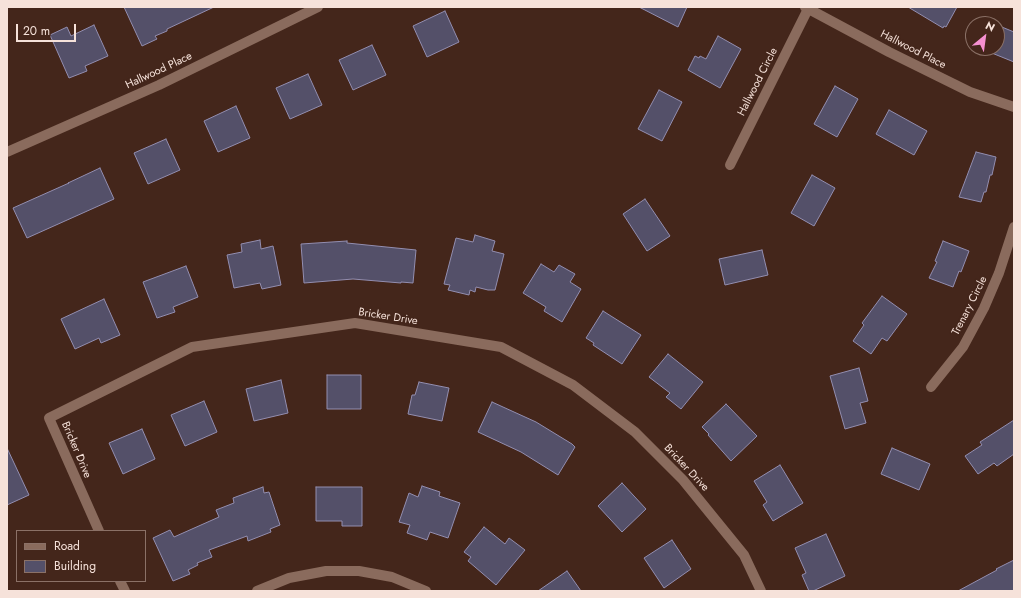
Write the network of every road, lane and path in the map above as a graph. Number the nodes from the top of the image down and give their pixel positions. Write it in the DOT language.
graph roads {
  1 [pos="318,7"];
  2 [pos="806,8"];
  3 [pos="1014,107"];
  4 [pos="7,152"];
  5 [pos="730,165"];
  6 [pos="1014,227"];
  7 [pos="931,387"];
  8 [pos="99,530"];
  9 [pos="120,582"];
  10 [pos="125,591"];
  11 [pos="257,591"];
  12 [pos="426,591"];
  13 [pos="761,591"];
  1 -- 4 [label="street, Hallwood Place"];
  2 -- 3 [label="street, Hallwood Place"];
  2 -- 5 [label="street, Hallwood Circle"];
  6 -- 7 [label="street, Trenary Circle"];
  8 -- 13 [label="street, Bricker Drive"];
  9 -- 10 [label="street"];
  11 -- 12 [label="street"];
}
